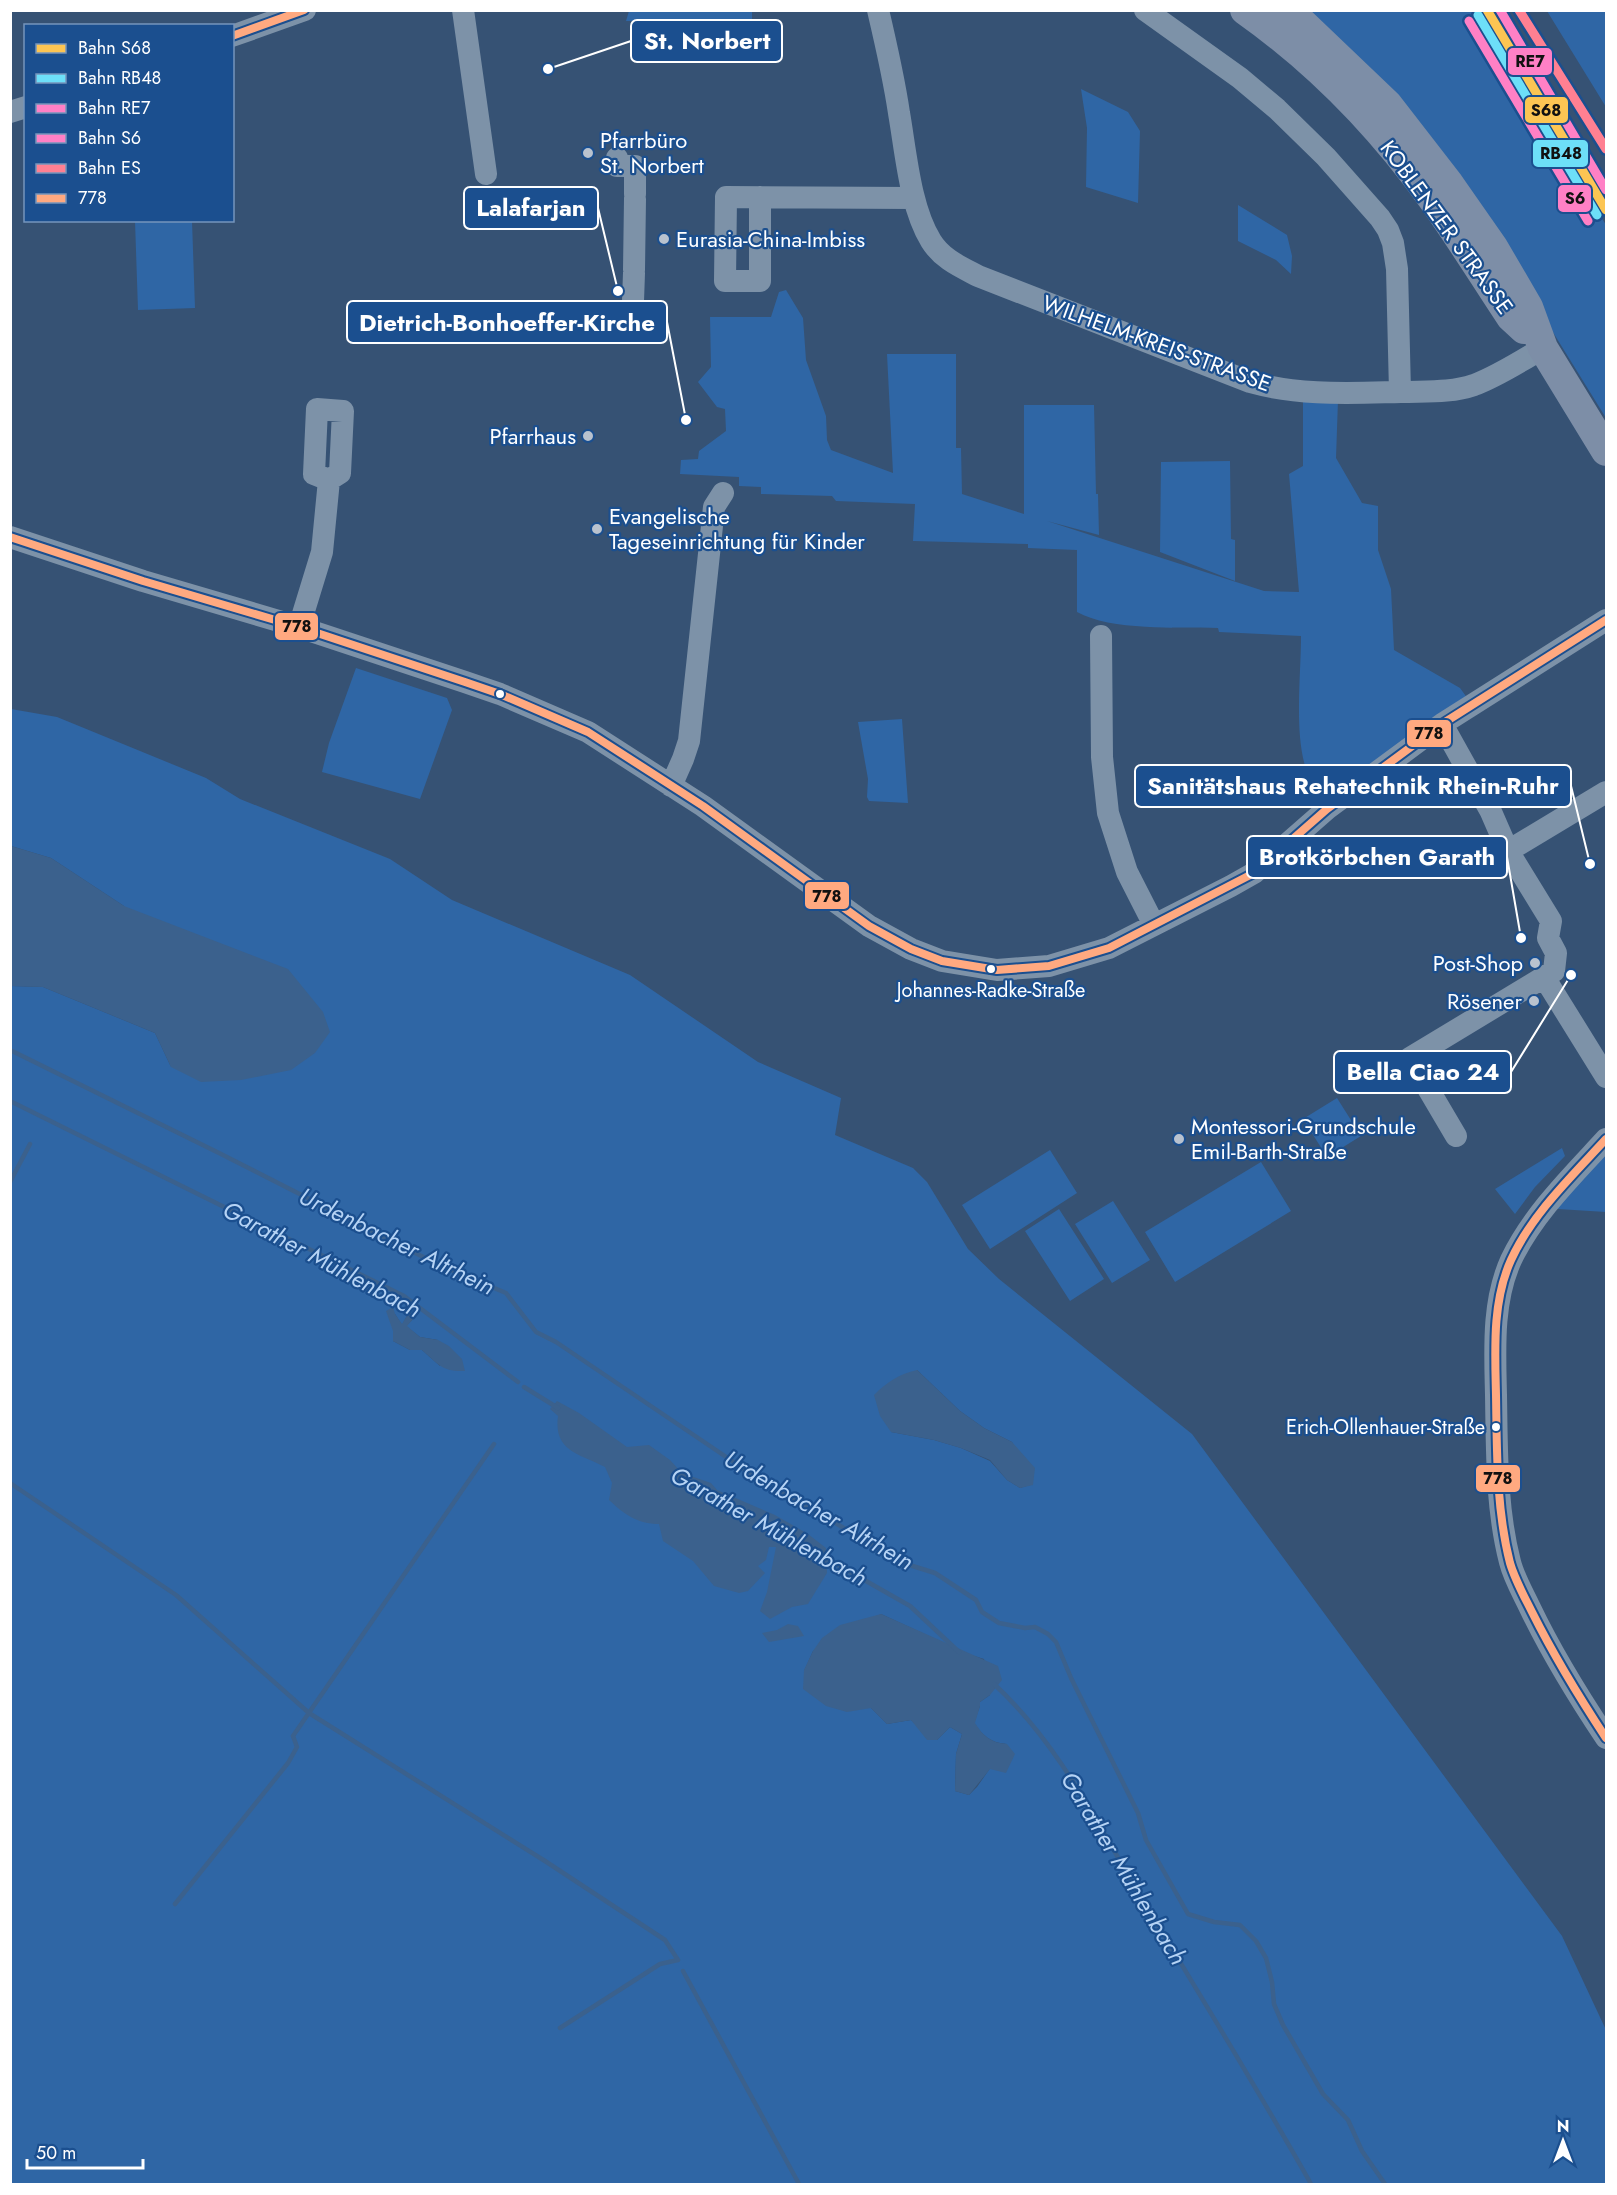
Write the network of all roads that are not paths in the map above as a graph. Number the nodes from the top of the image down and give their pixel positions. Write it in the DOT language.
graph roads {
  1 [pos="305,10"];
  2 [pos="463,10"];
  3 [pos="878,10"];
  4 [pos="1145,10"];
  5 [pos="1245,10"];
  6 [pos="1286,10"];
  7 [pos="234,35"];
  8 [pos="616,158"];
  9 [pos="486,174"];
  10 [pos="760,197"];
  11 [pos="914,198"];
  12 [pos="633,314"];
  13 [pos="1543,348"];
  14 [pos="1400,392"];
  15 [pos="1606,451"];
  16 [pos="329,480"];
  17 [pos="723,493"];
  18 [pos="10,537"];
  19 [pos="1606,620"];
  20 [pos="299,627"];
  21 [pos="1101,636"];
  22 [pos="1442,724"];
  23 [pos="671,786"];
  24 [pos="1606,792"];
  25 [pos="1508,851"];
  26 [pos="1154,925"];
  27 [pos="1544,977"];
  28 [pos="1606,1077"];
  29 [pos="1456,1136"];
  30 [pos="1606,1139"];
  31 [pos="1606,1738"];
  1 -- 7 [label="street"];
  2 -- 9 [label="street"];
  3 -- 11 [label="street, WILHELM-KREIS-STRASSE"];
  4 -- 14 [label="street"];
  5 -- 13 [label="main road, KOBLENZER STRASSE"];
  6 -- 13 [label="main road, KOBLENZER STRASSE"];
  8 -- 12 [label="street"];
  10 -- 11 [label="street"];
  11 -- 14 [label="street, WILHELM-KREIS-STRASSE"];
  13 -- 14 [label="street, WILHELM-KREIS-STRASSE"];
  13 -- 15 [label="main road, KOBLENZER STRASSE"];
  16 -- 20 [label="street"];
  17 -- 23 [label="street"];
  18 -- 20 [label="street"];
  19 -- 22 [label="street"];
  20 -- 23 [label="street"];
  21 -- 26 [label="street"];
  22 -- 25 [label="street"];
  22 -- 26 [label="street"];
  23 -- 26 [label="street"];
  24 -- 25 [label="street"];
  25 -- 27 [label="street"];
  27 -- 28 [label="street"];
  27 -- 29 [label="street"];
  30 -- 31 [label="street"];
}
